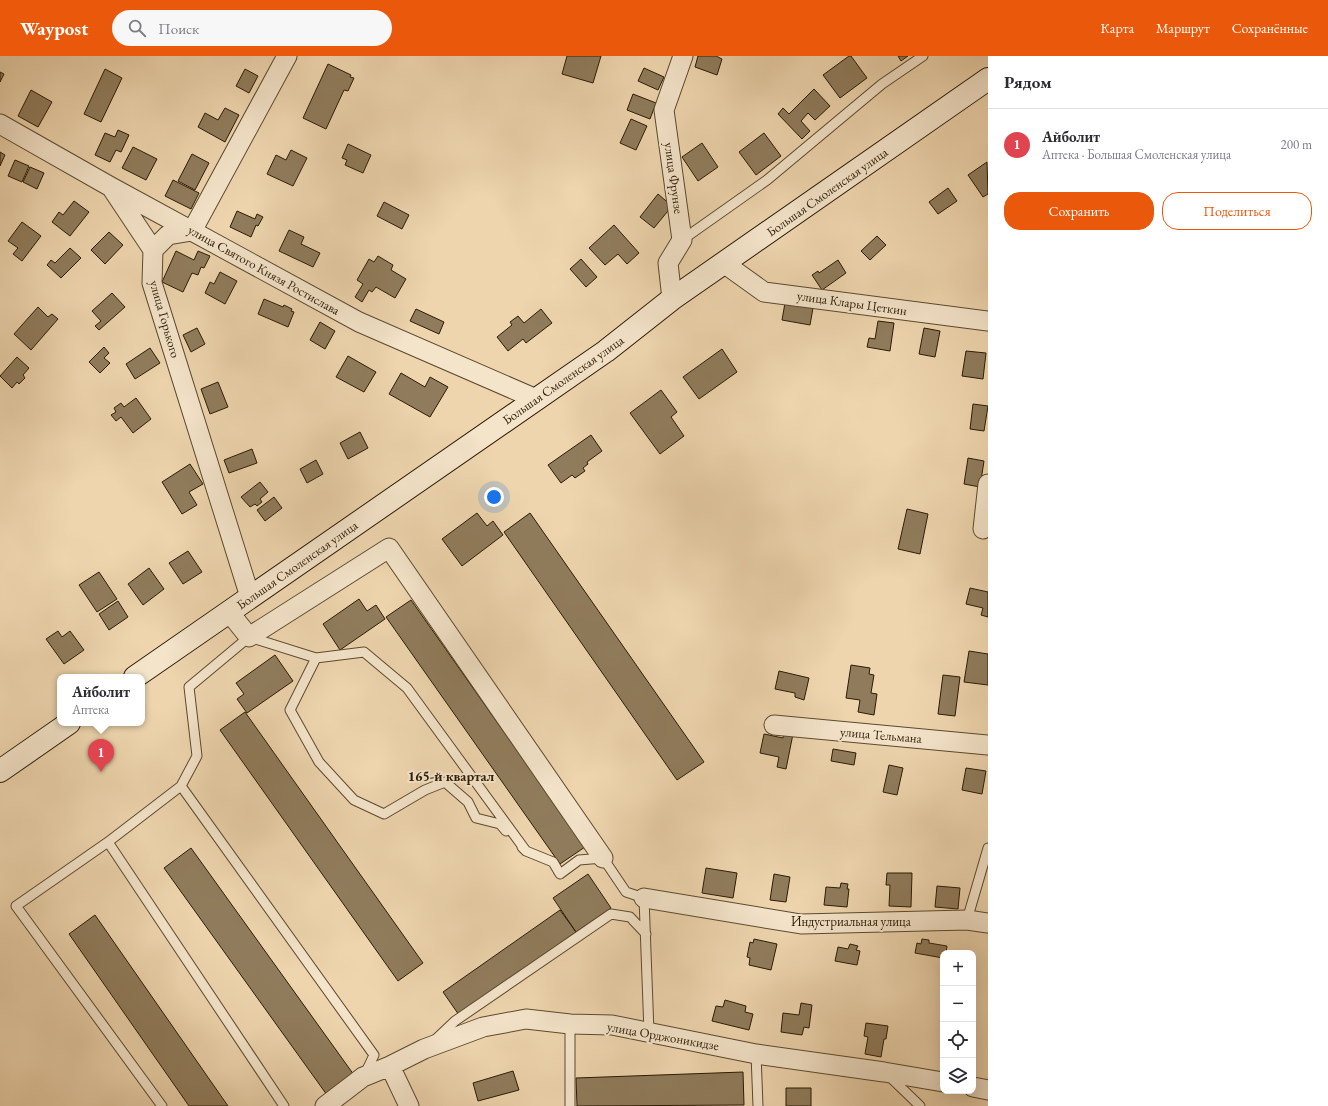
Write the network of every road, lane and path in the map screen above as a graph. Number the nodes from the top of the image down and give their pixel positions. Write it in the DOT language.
graph roads {
  1 [pos="287,56"];
  2 [pos="683,56"];
  3 [pos="923,56"];
  4 [pos="988,79"];
  5 [pos="0,124"];
  6 [pos="111,187"];
  7 [pos="192,231"];
  8 [pos="682,240"];
  9 [pos="153,250"];
  10 [pos="725,264"];
  11 [pos="672,300"];
  12 [pos="988,321"];
  13 [pos="536,399"];
  14 [pos="988,484"];
  15 [pos="984,529"];
  16 [pos="250,597"];
  17 [pos="229,612"];
  18 [pos="249,637"];
  19 [pos="316,658"];
  20 [pos="139,674"];
  21 [pos="774,725"];
  22 [pos="65,726"];
  23 [pos="988,745"];
  24 [pos="0,771"];
  25 [pos="181,786"];
  26 [pos="108,842"];
  27 [pos="988,848"];
  28 [pos="526,851"];
  29 [pos="603,858"];
  30 [pos="644,898"];
  31 [pos="967,920"];
  32 [pos="988,923"];
  33 [pos="646,934"];
  34 [pos="570,1024"];
  35 [pos="649,1032"];
  36 [pos="424,1049"];
  37 [pos="756,1054"];
  38 [pos="390,1066"];
  39 [pos="884,1072"];
  40 [pos="363,1077"];
  41 [pos="940,1081"];
  42 [pos="976,1088"];
  43 [pos="988,1090"];
  44 [pos="162,1106"];
  45 [pos="284,1106"];
  46 [pos="324,1106"];
  47 [pos="410,1106"];
  48 [pos="570,1106"];
  49 [pos="758,1106"];
  50 [pos="920,1106"];
  1 -- 7 [label="street"];
  2 -- 8 [label="street, улица Фрунзе"];
  3 -- 8 [label="lane"];
  4 -- 10 [label="main road, Большая Смоленская улица"];
  5 -- 6 [label="street, улица Святого Князя Ростислава"];
  6 -- 7 [label="street, улица Святого Князя Ростислава"];
  6 -- 9 [label="street"];
  7 -- 9 [label="street"];
  7 -- 13 [label="street, улица Святого Князя Ростислава"];
  8 -- 11 [label="street"];
  9 -- 16 [label="street, улица Горького"];
  10 -- 11 [label="main road, Большая Смоленская улица"];
  10 -- 12 [label="street, улица Клары Цеткин"];
  11 -- 13 [label="main road, Большая Смоленская улица"];
  13 -- 16 [label="main road, Большая Смоленская улица"];
  14 -- 15 [label="street"];
  16 -- 17 [label="main road, Большая Смоленская улица"];
  17 -- 18 [label="street"];
  17 -- 20 [label="main road, Большая Смоленская улица"];
  18 -- 19 [label="lane"];
  18 -- 25 [label="lane"];
  18 -- 29 [label="street"];
  19 -- 28 [label="lane"];
  19 -- 28 [label="lane"];
  21 -- 23 [label="street, улица Тельмана"];
  22 -- 24 [label="main road"];
  25 -- 26 [label="lane"];
  25 -- 40 [label="lane"];
  26 -- 44 [label="lane"];
  26 -- 45 [label="lane"];
  27 -- 31 [label="lane"];
  28 -- 29 [label="lane"];
  29 -- 30 [label="lane"];
  30 -- 31 [label="street, Индустриальная улица"];
  30 -- 33 [label="lane"];
  31 -- 32 [label="street, Индустриальная улица"];
  33 -- 35 [label="lane"];
  33 -- 36 [label="lane"];
  34 -- 35 [label="street, улица Орджоникидзе"];
  34 -- 36 [label="street, улица Орджоникидзе"];
  34 -- 48 [label="lane"];
  35 -- 37 [label="street, улица Орджоникидзе"];
  36 -- 38 [label="street, улица Орджоникидзе"];
  37 -- 39 [label="street, улица Орджоникидзе"];
  37 -- 49 [label="lane"];
  38 -- 40 [label="street, улица Орджоникидзе"];
  38 -- 47 [label="street"];
  39 -- 41 [label="street, улица Орджоникидзе"];
  39 -- 50 [label="lane"];
  40 -- 46 [label="street, улица Орджоникидзе"];
  42 -- 43 [label="street"];
}
